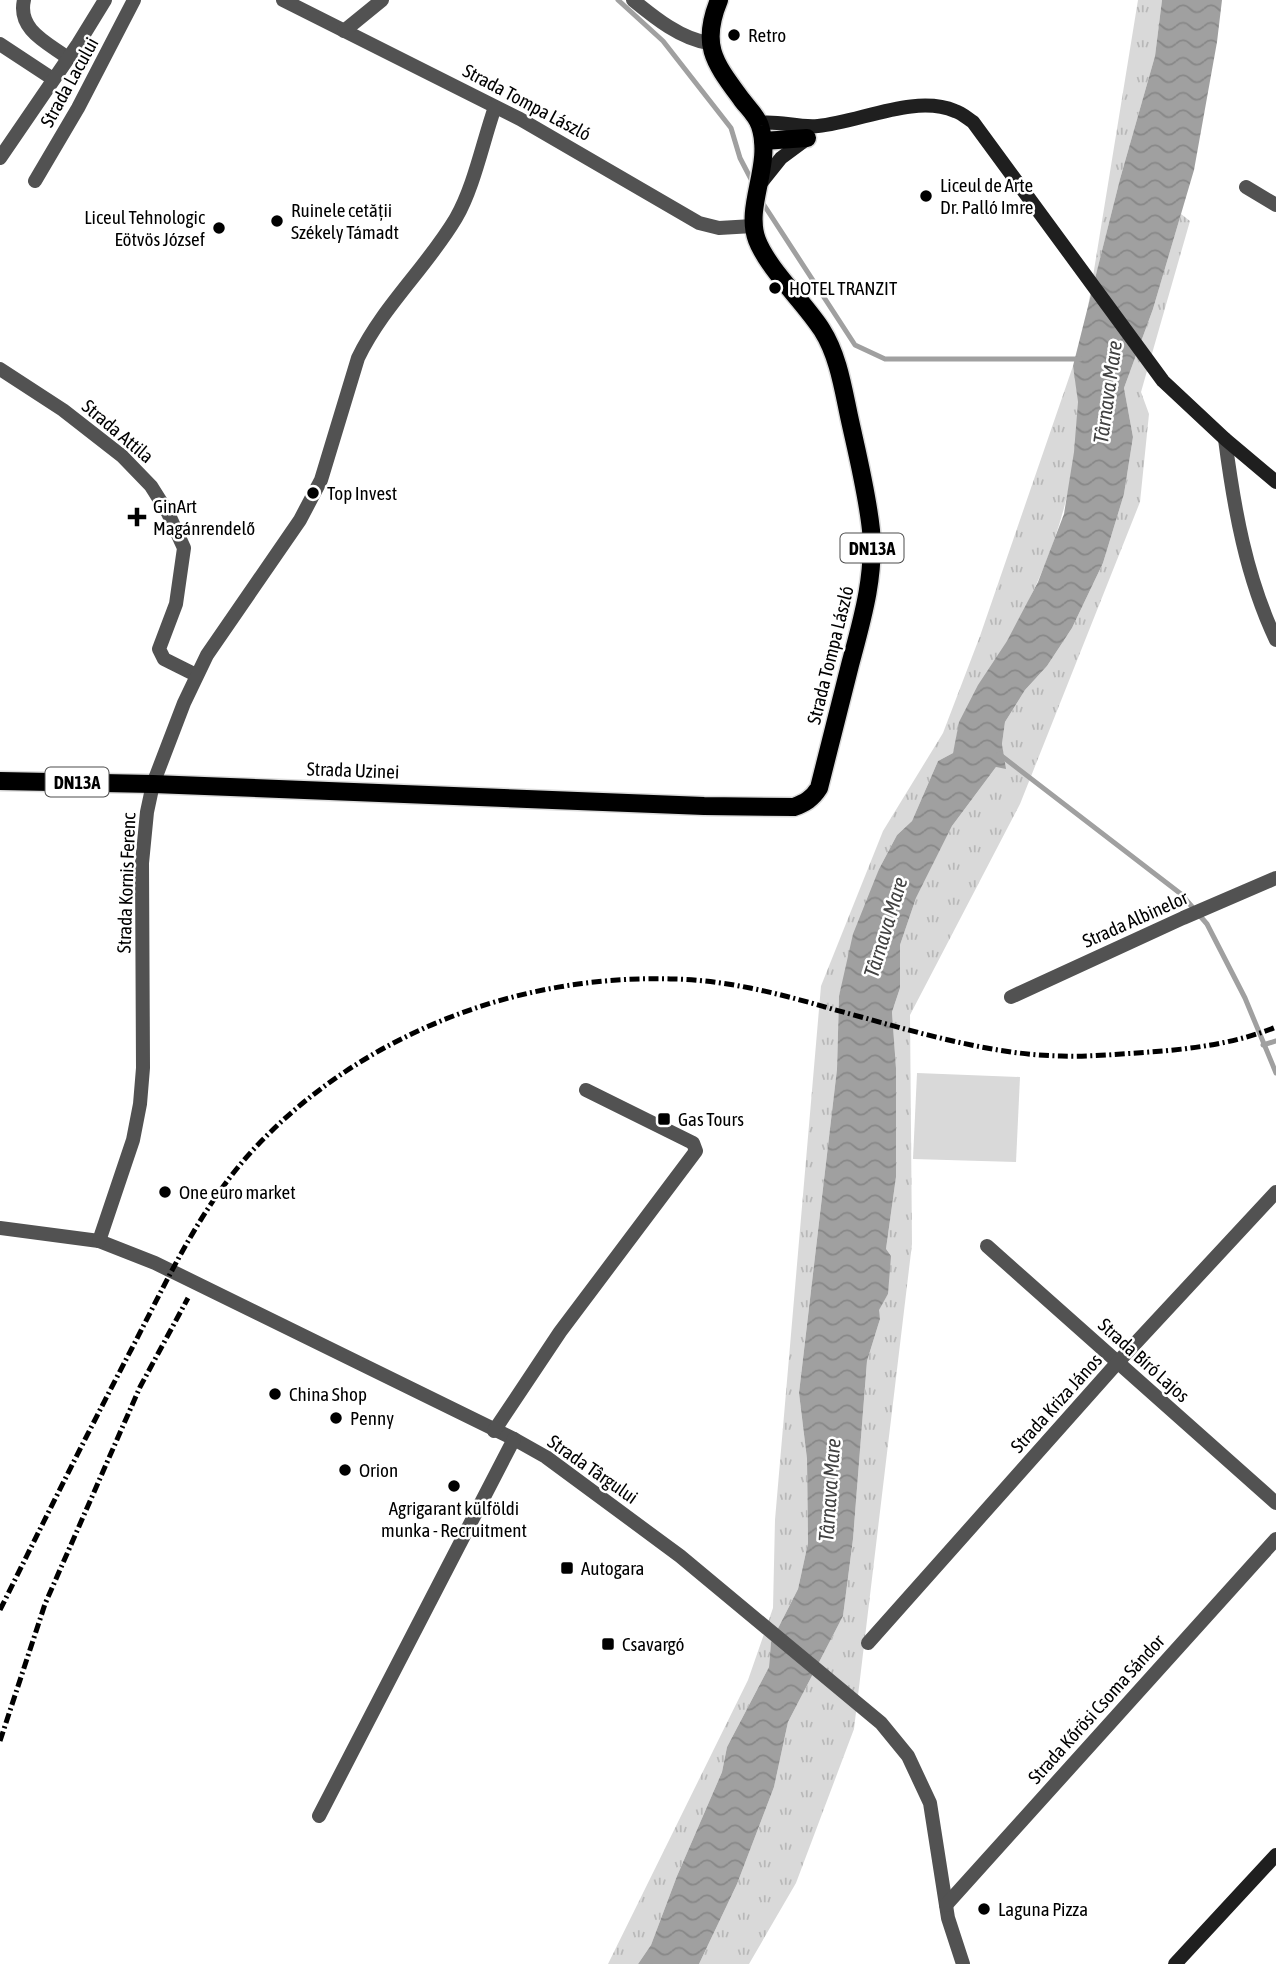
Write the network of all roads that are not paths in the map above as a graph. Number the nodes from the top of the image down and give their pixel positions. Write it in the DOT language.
graph roads {
  1 [pos="24,0"];
  2 [pos="105,0"];
  3 [pos="134,0"];
  4 [pos="283,0"];
  5 [pos="382,0"];
  6 [pos="634,0"];
  7 [pos="719,0"];
  8 [pos="344,31"];
  9 [pos="709,43"];
  10 [pos="0,44"];
  11 [pos="68,58"];
  12 [pos="53,79"];
  13 [pos="495,107"];
  14 [pos="841,123"];
  15 [pos="761,132"];
  16 [pos="807,138"];
  17 [pos="0,158"];
  18 [pos="35,181"];
  19 [pos="761,184"];
  20 [pos="1246,187"];
  21 [pos="1276,205"];
  22 [pos="754,217"];
  23 [pos="0,369"];
  24 [pos="1225,439"];
  25 [pos="1276,482"];
  26 [pos="1276,640"];
  27 [pos="196,675"];
  28 [pos="0,781"];
  29 [pos="153,784"];
  30 [pos="704,806"];
  31 [pos="1276,878"];
  32 [pos="1011,997"];
  33 [pos="586,1090"];
  34 [pos="1276,1192"];
  35 [pos="0,1228"];
  36 [pos="99,1241"];
  37 [pos="987,1246"];
  38 [pos="1118,1362"];
  39 [pos="494,1432"];
  40 [pos="514,1439"];
  41 [pos="1276,1503"];
  42 [pos="1276,1539"];
  43 [pos="867,1643"];
  44 [pos="319,1816"];
  45 [pos="1276,1854"];
  46 [pos="946,1905"];
  47 [pos="963,1964"];
  48 [pos="1175,1964"];
  1 -- 11 [label="street"];
  2 -- 11 [label="street"];
  3 -- 18 [label="street, Strada Lacului"];
  4 -- 8 [label="street, Strada Tompa László"];
  5 -- 8 [label="street"];
  6 -- 9 [label="street"];
  7 -- 9 [label="main road"];
  8 -- 13 [label="street, Strada Tompa László"];
  9 -- 15 [label="main road"];
  10 -- 12 [label="street"];
  11 -- 12 [label="street"];
  12 -- 17 [label="street"];
  13 -- 22 [label="street, Strada Tompa László"];
  13 -- 27 [label="street, Strada Kornis Ferenc"];
  14 -- 15 [label="main road"];
  14 -- 16 [label="main road"];
  14 -- 24 [label="main road"];
  15 -- 16 [label="main road"];
  15 -- 19 [label="main road"];
  16 -- 19 [label="main road"];
  19 -- 22 [label="main road"];
  20 -- 21 [label="street"];
  22 -- 30 [label="main road, Strada Tompa László / DN13A"];
  23 -- 27 [label="street, Strada Attila"];
  24 -- 25 [label="main road"];
  24 -- 26 [label="street"];
  27 -- 29 [label="street, Strada Kornis Ferenc"];
  28 -- 29 [label="main road, Strada Uzinei / DN13A"];
  29 -- 30 [label="main road, Strada Uzinei / DN13A"];
  29 -- 36 [label="street, Strada Kornis Ferenc"];
  31 -- 32 [label="street, Strada Albinelor"];
  33 -- 39 [label="street"];
  34 -- 38 [label="street, Strada Kriza János"];
  35 -- 36 [label="street, Strada Târgului"];
  36 -- 39 [label="street, Strada Târgului"];
  37 -- 38 [label="street, Strada Bíró Lajos"];
  38 -- 41 [label="street, Strada Bíró Lajos"];
  38 -- 43 [label="street, Strada Kriza János"];
  39 -- 40 [label="street, Strada Târgului"];
  40 -- 44 [label="street"];
  40 -- 46 [label="street, Strada Târgului"];
  42 -- 46 [label="street, Strada Kőrösi Csoma Sándor"];
  45 -- 48 [label="main road"];
  46 -- 47 [label="street, Strada Târgului"];
}
